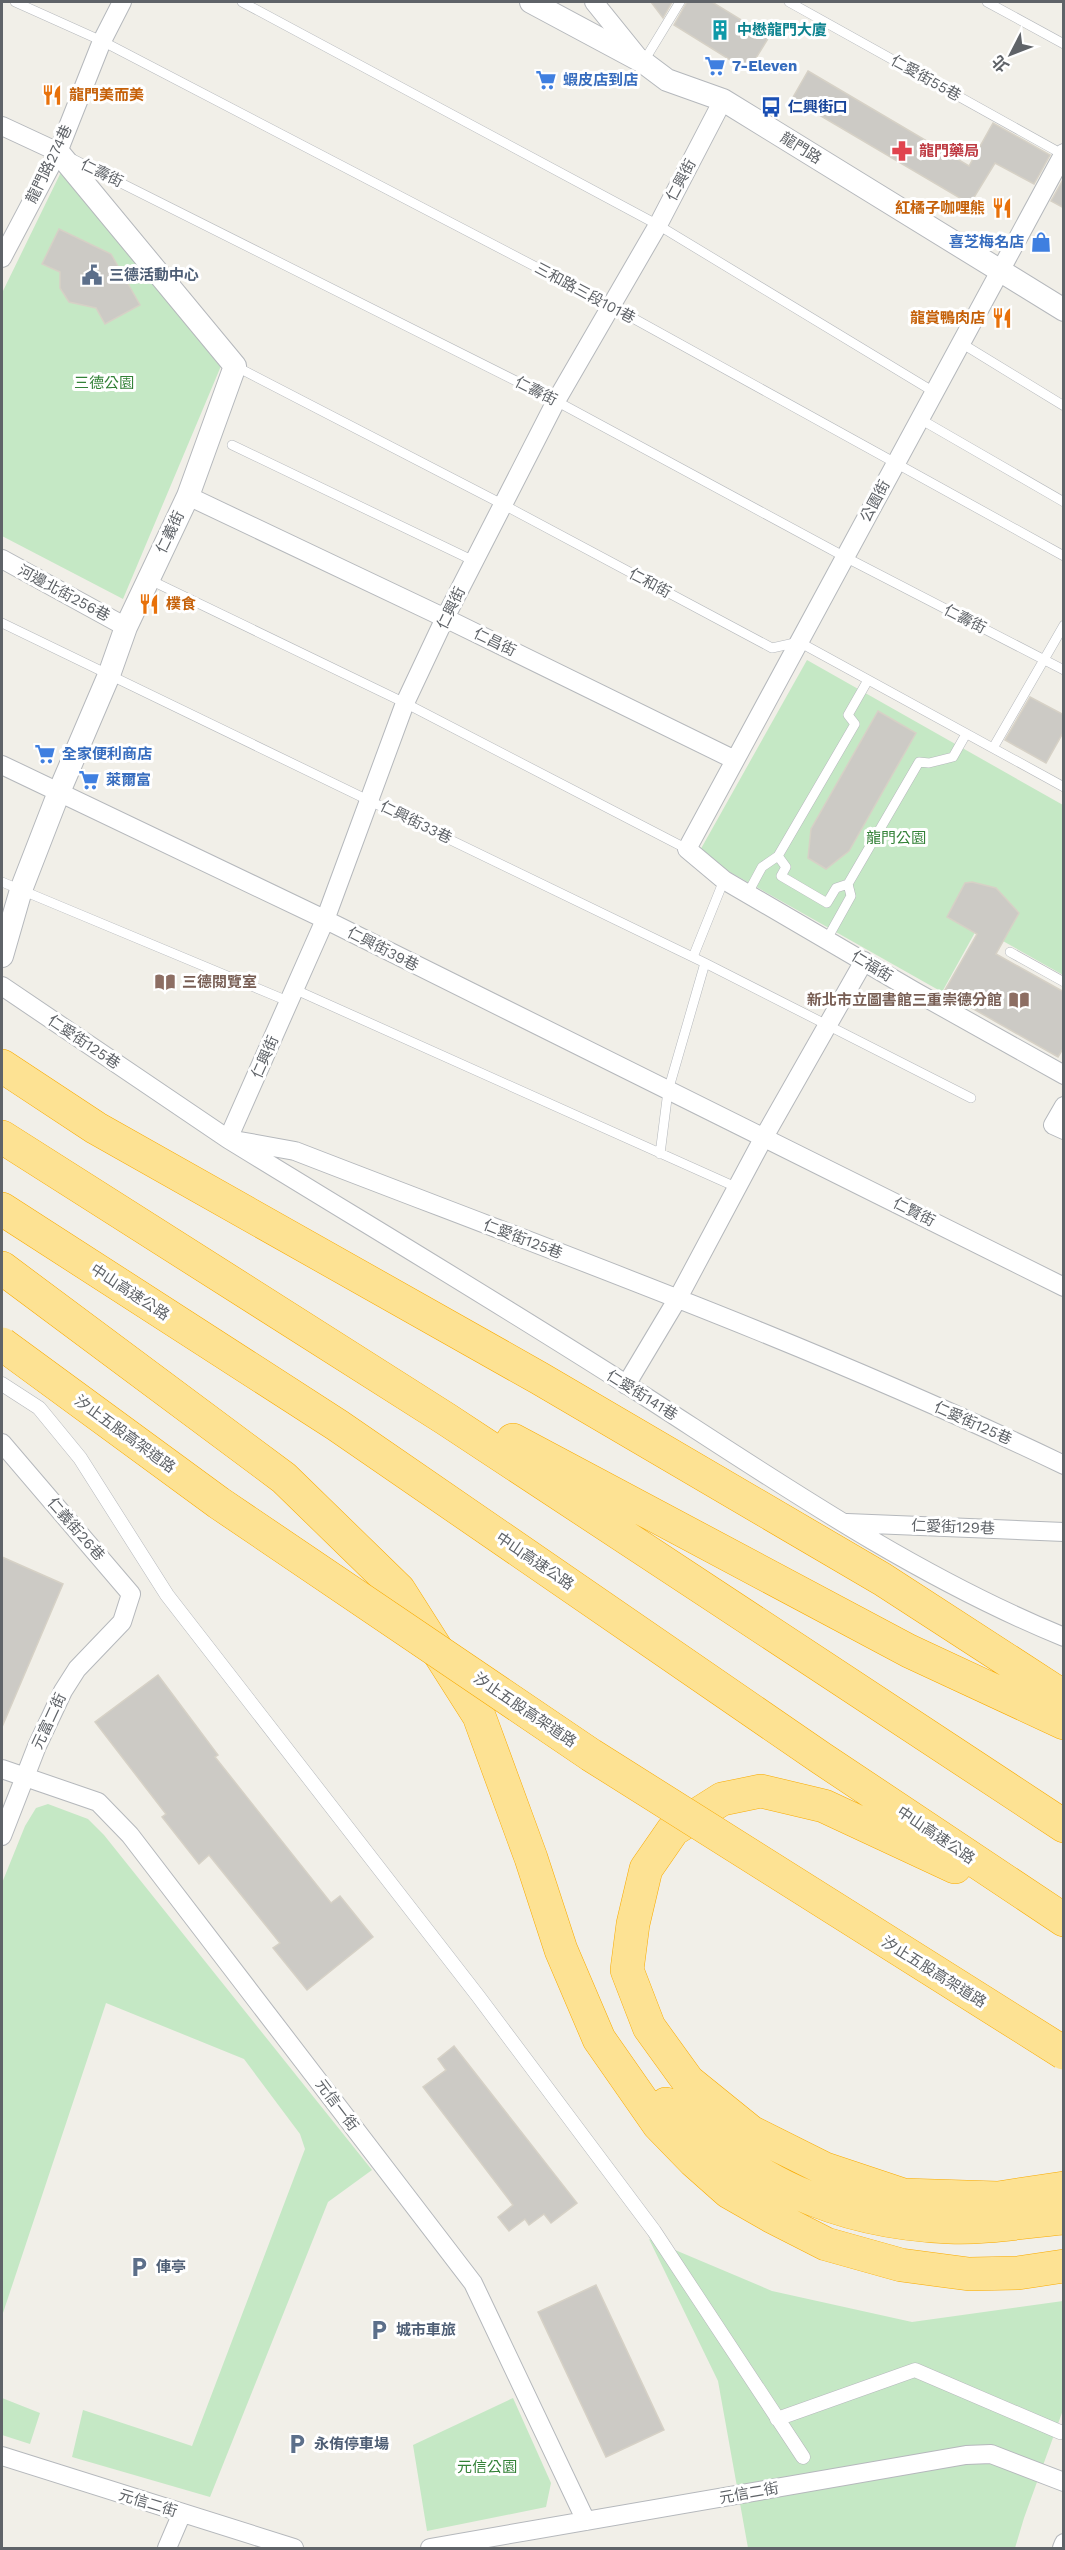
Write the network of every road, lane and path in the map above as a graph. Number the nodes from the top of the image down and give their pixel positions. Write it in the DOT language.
graph roads {
  1 [pos="15,2"];
  2 [pos="122,2"];
  3 [pos="242,2"];
  4 [pos="531,2"];
  5 [pos="594,2"];
  6 [pos="680,2"];
  7 [pos="789,2"];
  8 [pos="987,2"];
  9 [pos="102,41"];
  10 [pos="1064,44"];
  11 [pos="643,62"];
  12 [pos="723,100"];
  13 [pos="2,126"];
  14 [pos="58,152"];
  15 [pos="1063,154"];
  16 [pos="658,225"];
  17 [pos="3,252"];
  18 [pos="1000,272"];
  19 [pos="611,306"];
  20 [pos="1064,310"];
  21 [pos="961,343"];
  22 [pos="235,366"];
  23 [pos="934,392"];
  24 [pos="556,401"];
  25 [pos="1064,406"];
  26 [pos="920,419"];
  27 [pos="232,445"];
  28 [pos="897,462"];
  29 [pos="188,496"];
  30 [pos="1064,502"];
  31 [pos="502,504"];
  32 [pos="1064,556"];
  33 [pos="846,557"];
  34 [pos="2,559"];
  35 [pos="474,561"];
  36 [pos="148,579"];
  37 [pos="445,618"];
  38 [pos="2,623"];
  39 [pos="1064,625"];
  40 [pos="126,627"];
  41 [pos="799,642"];
  42 [pos="1042,659"];
  43 [pos="1064,670"];
  44 [pos="109,675"];
  45 [pos="868,680"];
  46 [pos="405,703"];
  47 [pos="966,734"];
  48 [pos="993,748"];
  49 [pos="735,760"];
  50 [pos="2,765"];
  51 [pos="1064,787"];
  52 [pos="59,792"];
  53 [pos="369,799"];
  54 [pos="687,849"];
  55 [pos="778,856"];
  56 [pos="724,880"];
  57 [pos="848,884"];
  58 [pos="11,886"];
  59 [pos="748,893"];
  60 [pos="325,920"];
  61 [pos="826,939"];
  62 [pos="1010,952"];
  63 [pos="2,956"];
  64 [pos="693,957"];
  65 [pos="864,961"];
  66 [pos="705,963"];
  67 [pos="1064,982"];
  68 [pos="2,986"];
  69 [pos="293,996"];
  70 [pos="829,1026"];
  71 [pos="2,1066"];
  72 [pos="1064,1075"];
  73 [pos="668,1091"];
  74 [pos="971,1098"];
  75 [pos="1064,1106"];
  76 [pos="1058,1128"];
  77 [pos="2,1137"];
  78 [pos="764,1137"];
  79 [pos="228,1139"];
  80 [pos="660,1154"];
  81 [pos="738,1188"];
  82 [pos="3,1209"];
  83 [pos="2,1268"];
  84 [pos="1064,1287"];
  85 [pos="678,1298"];
  86 [pos="274,1310"];
  87 [pos="2,1344"];
  88 [pos="2,1384"];
  89 [pos="626,1385"];
  90 [pos="2,1443"];
  91 [pos="1064,1465"];
  92 [pos="842,1523"];
  93 [pos="1064,1532"];
  94 [pos="122,1622"];
  95 [pos="1064,1637"];
  96 [pos="1064,1697"];
  97 [pos="1064,1723"];
  98 [pos="2,1769"];
  99 [pos="25,1779"];
  100 [pos="1064,1826"];
  101 [pos="2,1836"];
  102 [pos="1054,1914"];
  103 [pos="583,2004"];
  104 [pos="1064,2053"];
  105 [pos="1064,2188"];
  106 [pos="1064,2218"];
  107 [pos="1064,2266"];
  108 [pos="777,2419"];
  109 [pos="1060,2432"];
  110 [pos="2,2456"];
  111 [pos="803,2457"];
  112 [pos="1064,2482"];
  113 [pos="182,2513"];
  114 [pos="586,2521"];
  115 [pos="1064,2544"];
  116 [pos="167,2548"];
  117 [pos="294,2548"];
  118 [pos="430,2548"];
  119 [pos="1062,2548"];
  1 -- 9 [label="lane, 三和路三段101巷"];
  2 -- 9 [label="street, 龍門路274巷"];
  3 -- 16 [label="lane"];
  4 -- 11 [label="street, 龍門路"];
  5 -- 11 [label="street"];
  6 -- 11 [label="lane"];
  7 -- 15 [label="lane, 仁愛街55巷"];
  8 -- 10 [label="lane"];
  9 -- 14 [label="street, 龍門路274巷"];
  9 -- 19 [label="lane, 三和路三段101巷"];
  11 -- 12 [label="street, 龍門路"];
  12 -- 16 [label="street, 仁興街"];
  12 -- 18 [label="street, 龍門路"];
  13 -- 14 [label="street, 仁壽街"];
  14 -- 17 [label="street, 龍門路274巷"];
  14 -- 22 [label="street"];
  14 -- 24 [label="lane, 仁壽街"];
  15 -- 18 [label="street, 公園街"];
  16 -- 19 [label="street, 仁興街"];
  16 -- 23 [label="lane"];
  18 -- 20 [label="street, 龍門路"];
  18 -- 21 [label="street, 公園街"];
  19 -- 24 [label="street, 仁興街"];
  19 -- 28 [label="lane, 三和路三段101巷"];
  21 -- 23 [label="street, 公園街"];
  21 -- 25 [label="lane"];
  22 -- 29 [label="street, 仁義街"];
  22 -- 31 [label="lane, 仁和街"];
  23 -- 26 [label="street, 公園街"];
  24 -- 31 [label="street, 仁興街"];
  24 -- 33 [label="lane, 仁壽街"];
  26 -- 28 [label="street, 公園街"];
  26 -- 30 [label="lane"];
  27 -- 35 [label="lane"];
  28 -- 32 [label="lane, 三和路三段101巷"];
  28 -- 33 [label="street, 公園街"];
  29 -- 36 [label="street, 仁義街"];
  29 -- 37 [label="street, 仁昌街"];
  31 -- 35 [label="street, 仁興街"];
  31 -- 41 [label="lane, 仁和街"];
  33 -- 41 [label="street, 公園街"];
  33 -- 42 [label="lane, 仁壽街"];
  34 -- 40 [label="street, 河邊北街256巷"];
  35 -- 37 [label="street, 仁興街"];
  36 -- 40 [label="street, 仁義街"];
  36 -- 46 [label="lane"];
  37 -- 46 [label="street, 仁興街"];
  37 -- 49 [label="street, 仁昌街"];
  38 -- 44 [label="lane, 仁興街33巷"];
  39 -- 42 [label="lane"];
  40 -- 44 [label="street, 仁義街"];
  41 -- 45 [label="lane"];
  41 -- 49 [label="street, 公園街"];
  42 -- 43 [label="lane, 仁壽街"];
  42 -- 48 [label="lane"];
  44 -- 52 [label="street, 仁義街"];
  44 -- 53 [label="lane, 仁興街33巷"];
  45 -- 47 [label="lane"];
  45 -- 55 [label="lane"];
  46 -- 53 [label="street, 仁興街"];
  46 -- 54 [label="lane"];
  47 -- 48 [label="lane"];
  47 -- 57 [label="lane"];
  48 -- 51 [label="lane"];
  49 -- 54 [label="street, 公園街"];
  50 -- 52 [label="street, 仁興街39巷"];
  52 -- 58 [label="street, 仁義街"];
  52 -- 60 [label="street, 仁興街39巷"];
  53 -- 60 [label="street, 仁興街"];
  53 -- 64 [label="lane, 仁興街33巷"];
  54 -- 56 [label="street, 仁福街"];
  55 -- 57 [label="lane"];
  55 -- 59 [label="lane"];
  56 -- 59 [label="street, 仁福街"];
  56 -- 64 [label="lane"];
  57 -- 61 [label="lane"];
  58 -- 63 [label="street, 仁義街"];
  58 -- 69 [label="lane"];
  59 -- 61 [label="street, 仁福街"];
  60 -- 69 [label="street, 仁興街"];
  60 -- 73 [label="street, 仁興街39巷"];
  61 -- 65 [label="street, 仁福街"];
  62 -- 67 [label="lane"];
  64 -- 66 [label="lane, 仁興街33巷"];
  65 -- 70 [label="street"];
  65 -- 72 [label="street, 仁福街"];
  66 -- 70 [label="lane, 仁興街33巷"];
  66 -- 73 [label="lane"];
  68 -- 79 [label="street, 仁愛街125巷"];
  69 -- 79 [label="street, 仁興街"];
  69 -- 80 [label="lane"];
  70 -- 74 [label="lane, 仁興街33巷"];
  70 -- 78 [label="street"];
  71 -- 96 [label="highway"];
  73 -- 78 [label="street, 仁興街39巷"];
  73 -- 80 [label="lane"];
  75 -- 76 [label="street"];
  77 -- 86 [label="highway"];
  78 -- 81 [label="street"];
  78 -- 84 [label="street, 仁賢街"];
  79 -- 85 [label="street, 仁愛街125巷"];
  79 -- 89 [label="street, 仁愛街141巷"];
  80 -- 81 [label="lane"];
  81 -- 85 [label="street"];
  82 -- 102 [label="highway, 中山高速公路"];
  83 -- 103 [label="highway"];
  85 -- 89 [label="street"];
  85 -- 91 [label="street, 仁愛街125巷"];
  86 -- 97 [label="highway"];
  86 -- 100 [label="highway"];
  87 -- 104 [label="highway, 汐止五股高架道路, bridge"];
  88 -- 108 [label="street"];
  89 -- 92 [label="street, 仁愛街141巷"];
  90 -- 94 [label="street, 仁義街26巷"];
  92 -- 93 [label="street, 仁愛街129巷"];
  92 -- 95 [label="street, 仁愛街141巷"];
  94 -- 99 [label="street, 元富二街"];
  98 -- 99 [label="street, 元信一街"];
  99 -- 101 [label="street, 元富二街"];
  99 -- 114 [label="street, 元信一街"];
  102 -- 105 [label="highway"];
  103 -- 106 [label="highway"];
  103 -- 107 [label="highway"];
  108 -- 109 [label="street"];
  108 -- 111 [label="street"];
  110 -- 113 [label="street, 元信二街"];
  112 -- 114 [label="street, 元信二街"];
  113 -- 116 [label="street"];
  113 -- 117 [label="street, 元信二街"];
  114 -- 118 [label="street, 元信二街"];
  115 -- 119 [label="street"];
}
